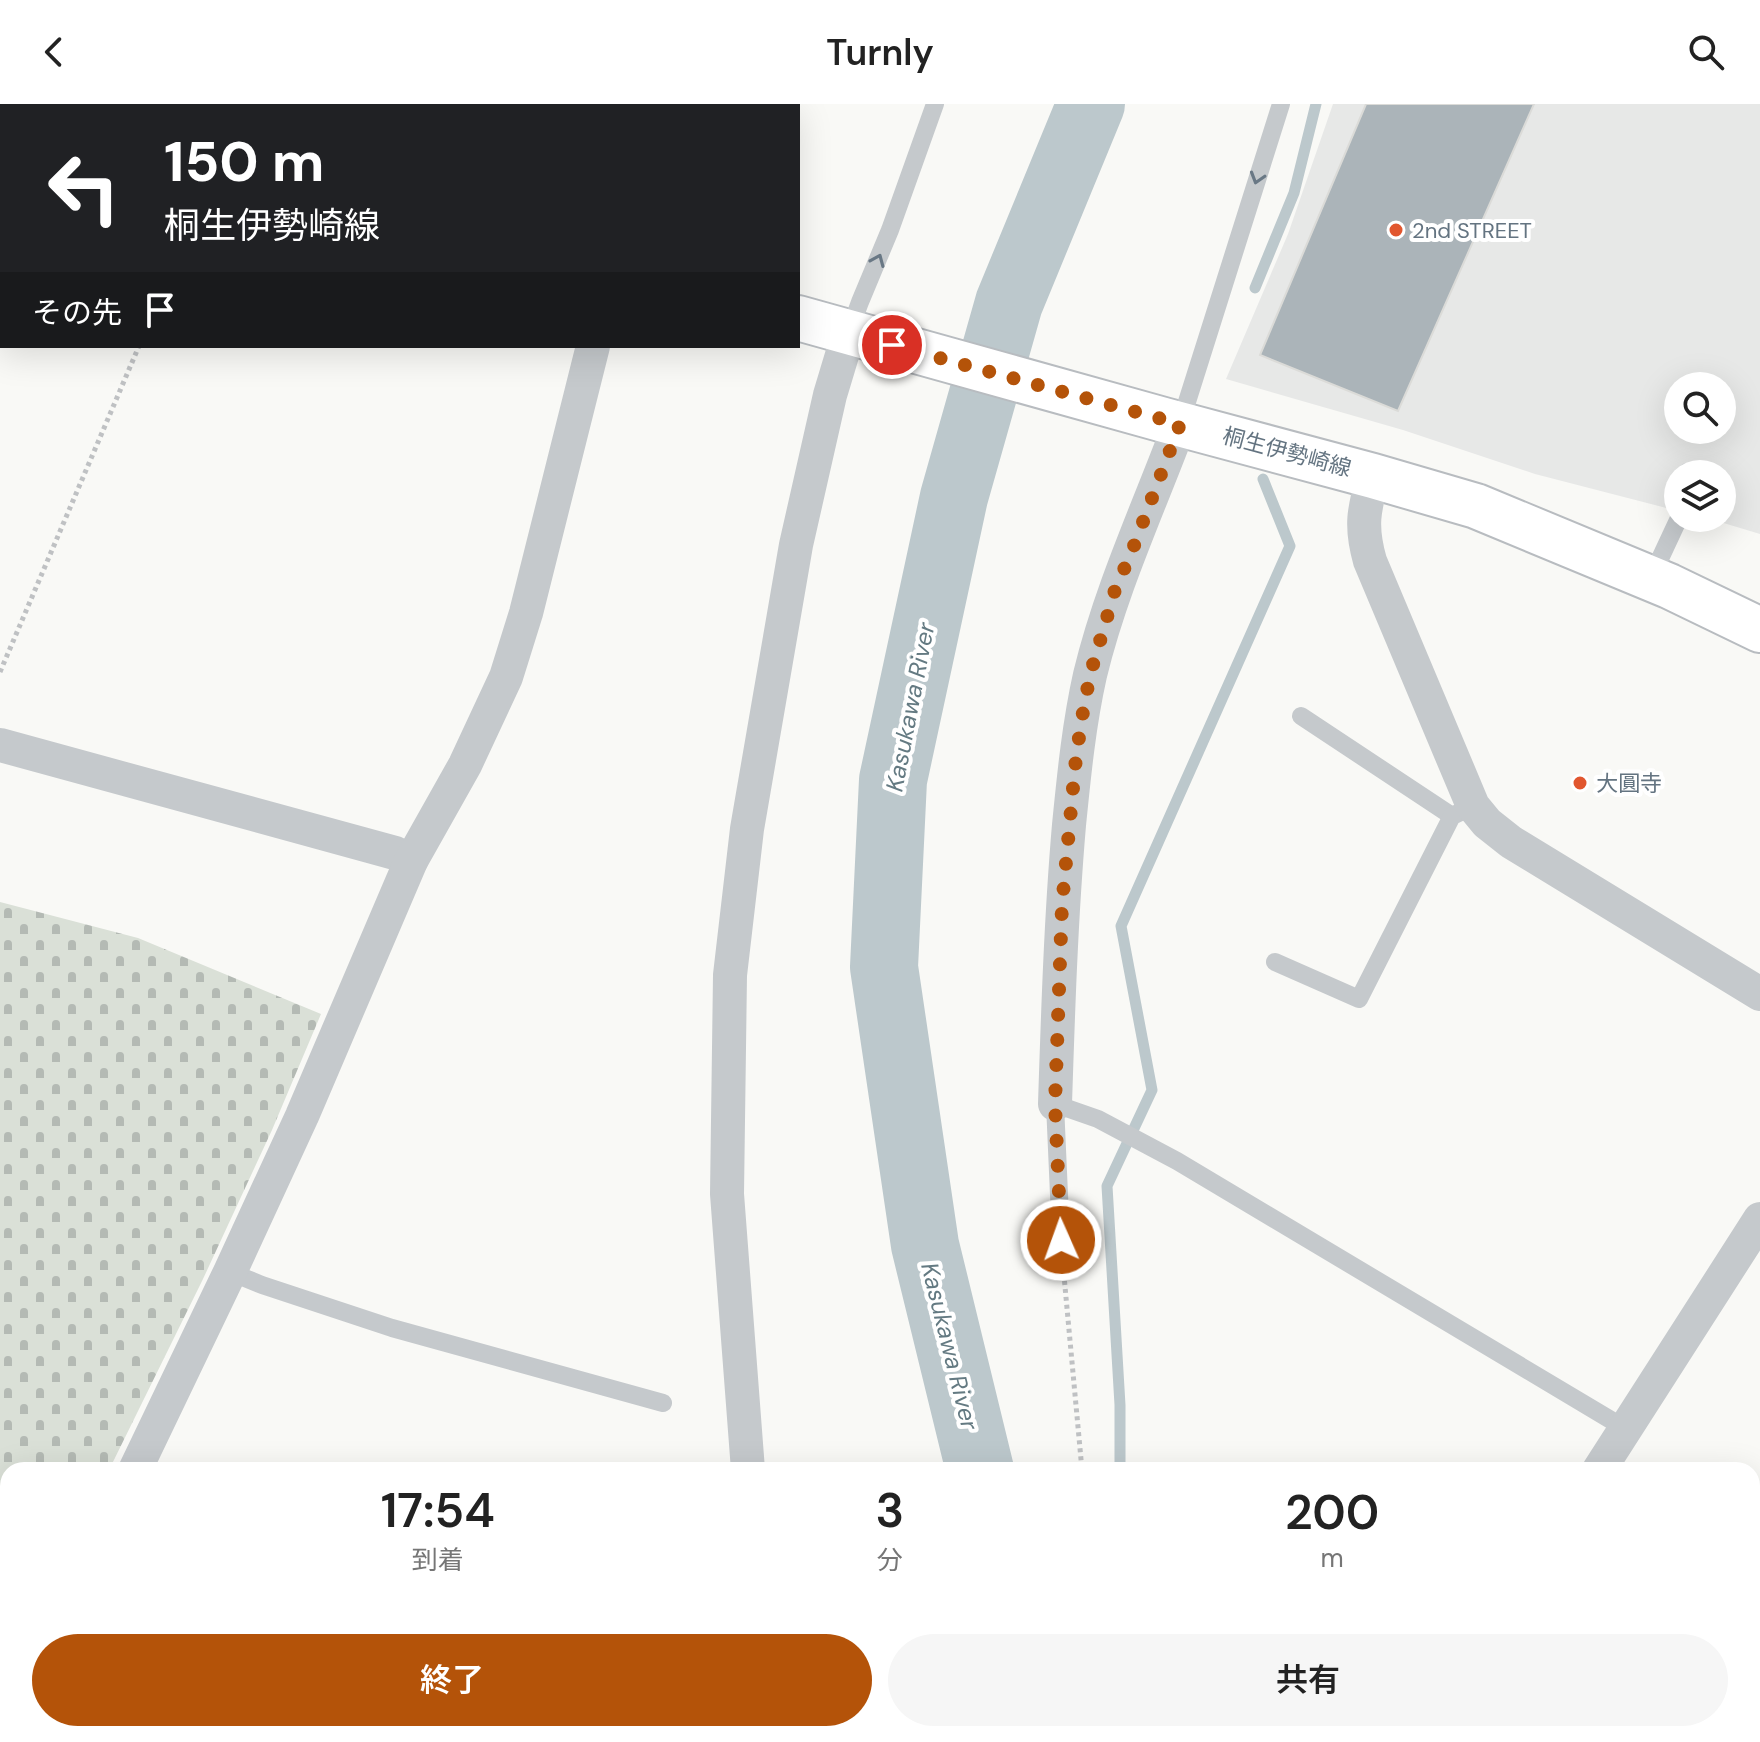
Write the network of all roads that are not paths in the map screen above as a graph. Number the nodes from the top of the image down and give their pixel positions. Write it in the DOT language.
graph roads {
  1 [pos="935,104"];
  2 [pos="1281,104"];
  3 [pos="800,319"];
  4 [pos="855,334"];
  5 [pos="592,348"];
  6 [pos="1172,422"];
  7 [pos="1373,476"];
  8 [pos="1674,532"];
  9 [pos="1651,578"];
  10 [pos="1760,630"];
  11 [pos="1301,716"];
  12 [pos="0,745"];
  13 [pos="1462,811"];
  14 [pos="411,861"];
  15 [pos="1275,962"];
  16 [pos="1760,994"];
  17 [pos="1055,1104"];
  18 [pos="1760,1219"];
  19 [pos="1061,1240"];
  20 [pos="230,1272"];
  21 [pos="663,1403"];
  22 [pos="1626,1429"];
  23 [pos="144,1462"];
  24 [pos="747,1462"];
  25 [pos="1604,1462"];
  4 -- 1 [label="lane, one-way"];
  2 -- 6 [label="lane, one-way"];
  3 -- 4 [label="main road, 桐生伊勢崎線"];
  4 -- 6 [label="main road, 桐生伊勢崎線"];
  4 -- 24 [label="street"];
  5 -- 14 [label="street"];
  6 -- 7 [label="main road, 桐生伊勢崎線"];
  6 -- 17 [label="street"];
  7 -- 9 [label="main road, 桐生伊勢崎線"];
  7 -- 13 [label="street"];
  8 -- 9 [label="lane"];
  9 -- 10 [label="main road, 桐生伊勢崎線"];
  11 -- 13 [label="lane"];
  12 -- 14 [label="street"];
  13 -- 15 [label="lane"];
  13 -- 16 [label="street"];
  14 -- 20 [label="street"];
  17 -- 19 [label="lane"];
  17 -- 22 [label="lane"];
  18 -- 22 [label="street"];
  20 -- 21 [label="lane"];
  20 -- 23 [label="street"];
  22 -- 25 [label="street"];
}
